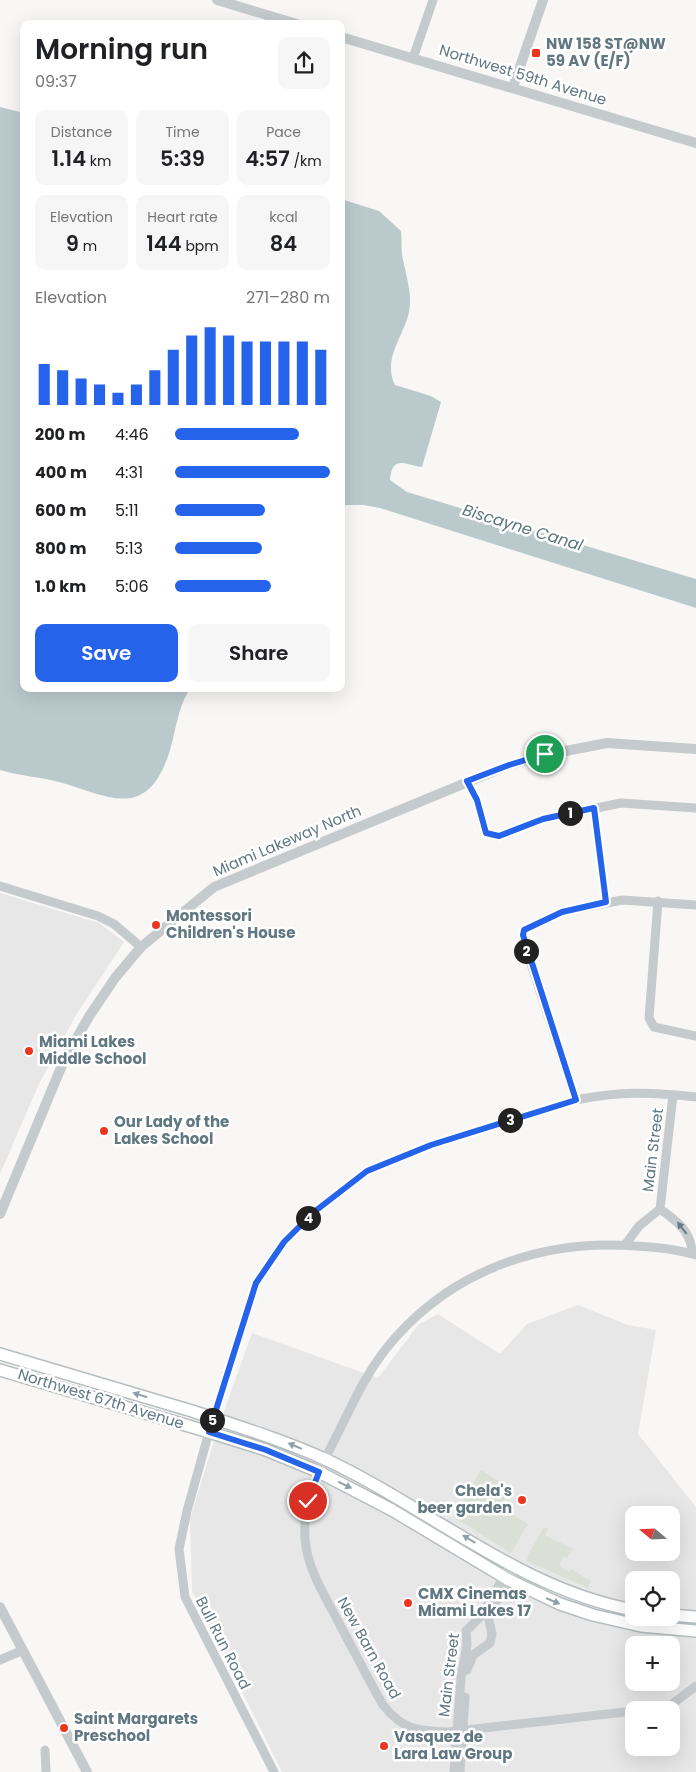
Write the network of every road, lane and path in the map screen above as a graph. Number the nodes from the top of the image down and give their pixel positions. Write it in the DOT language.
graph roads {
  1 [pos="217,0"];
  2 [pos="433,0"];
  3 [pos="543,0"];
  4 [pos="284,20"];
  5 [pos="345,38"];
  6 [pos="413,58"];
  7 [pos="513,87"];
  8 [pos="696,143"];
  9 [pos="696,749"];
  10 [pos="467,781"];
  11 [pos="594,808"];
  12 [pos="696,808"];
  13 [pos="0,886"];
  14 [pos="658,901"];
  15 [pos="606,902"];
  16 [pos="696,905"];
  17 [pos="141,946"];
  18 [pos="696,1036"];
  19 [pos="673,1094"];
  20 [pos="696,1097"];
  21 [pos="576,1100"];
  22 [pos="660,1210"];
  23 [pos="0,1214"];
  24 [pos="625,1245"];
  25 [pos="694,1255"];
  26 [pos="0,1354"];
  27 [pos="0,1370"];
  28 [pos="213,1418"];
  29 [pos="209,1432"];
  30 [pos="325,1459"];
  31 [pos="319,1472"];
  32 [pos="513,1566"];
  33 [pos="507,1578"];
  34 [pos="0,1607"];
  35 [pos="625,1607"];
  36 [pos="680,1616"];
  37 [pos="696,1617"];
  38 [pos="696,1631"];
  39 [pos="21,1651"];
  40 [pos="0,1660"];
  41 [pos="696,1686"];
  42 [pos="676,1701"];
  43 [pos="625,1712"];
  44 [pos="460,1731"];
  45 [pos="45,1750"];
  46 [pos="46,1772"];
  47 [pos="87,1772"];
  48 [pos="274,1772"];
  49 [pos="454,1772"];
  50 [pos="460,1772"];
  1 -- 4 [label="street"];
  2 -- 6 [label="street"];
  3 -- 7 [label="street"];
  5 -- 6 [label="street, Northwest 59th Avenue"];
  6 -- 7 [label="street, Northwest 59th Avenue"];
  7 -- 8 [label="street, Northwest 59th Avenue"];
  9 -- 10 [label="street, Miami Lakeway North"];
  10 -- 11 [label="street"];
  10 -- 17 [label="street, Miami Lakeway North"];
  11 -- 12 [label="street"];
  11 -- 15 [label="street"];
  13 -- 17 [label="street"];
  14 -- 15 [label="street"];
  14 -- 16 [label="street"];
  14 -- 18 [label="street"];
  15 -- 21 [label="street"];
  17 -- 23 [label="street, Miami Lakeway North"];
  19 -- 20 [label="street, Bull Run Road"];
  19 -- 21 [label="street, Bull Run Road"];
  19 -- 22 [label="street, Main Street"];
  21 -- 28 [label="street, Bull Run Road"];
  22 -- 24 [label="street, Main Street"];
  25 -- 22 [label="street, Main Street, one-way"];
  24 -- 25 [label="street, New Barn Road"];
  24 -- 30 [label="street, New Barn Road"];
  28 -- 26 [label="main road, Northwest 67th Avenue, one-way"];
  27 -- 29 [label="main road, Northwest 67th Avenue"];
  28 -- 29 [label="street, Bull Run Road"];
  30 -- 28 [label="main road, Northwest 67th Avenue, one-way"];
  29 -- 31 [label="main road, Northwest 67th Avenue"];
  29 -- 48 [label="street, Bull Run Road"];
  30 -- 31 [label="street, New Barn Road"];
  32 -- 30 [label="main road, Northwest 67th Avenue, one-way"];
  31 -- 33 [label="main road, Northwest 67th Avenue, one-way"];
  31 -- 44 [label="street, New Barn Road"];
  32 -- 33 [label="street, Main Street"];
  32 -- 35 [label="main road, Northwest 67th Avenue"];
  33 -- 38 [label="main road, Northwest 67th Avenue, one-way"];
  33 -- 44 [label="street, Main Street"];
  33 -- 44 [label="street, Main Street"];
  34 -- 39 [label="street"];
  36 -- 37 [label="main road"];
  39 -- 40 [label="street"];
  39 -- 47 [label="street"];
  41 -- 42 [label="street"];
  43 -- 44 [label="street, New Barn Road"];
  44 -- 49 [label="street, Main Street"];
  44 -- 50 [label="street, Main Street"];
  45 -- 46 [label="street"];
}
